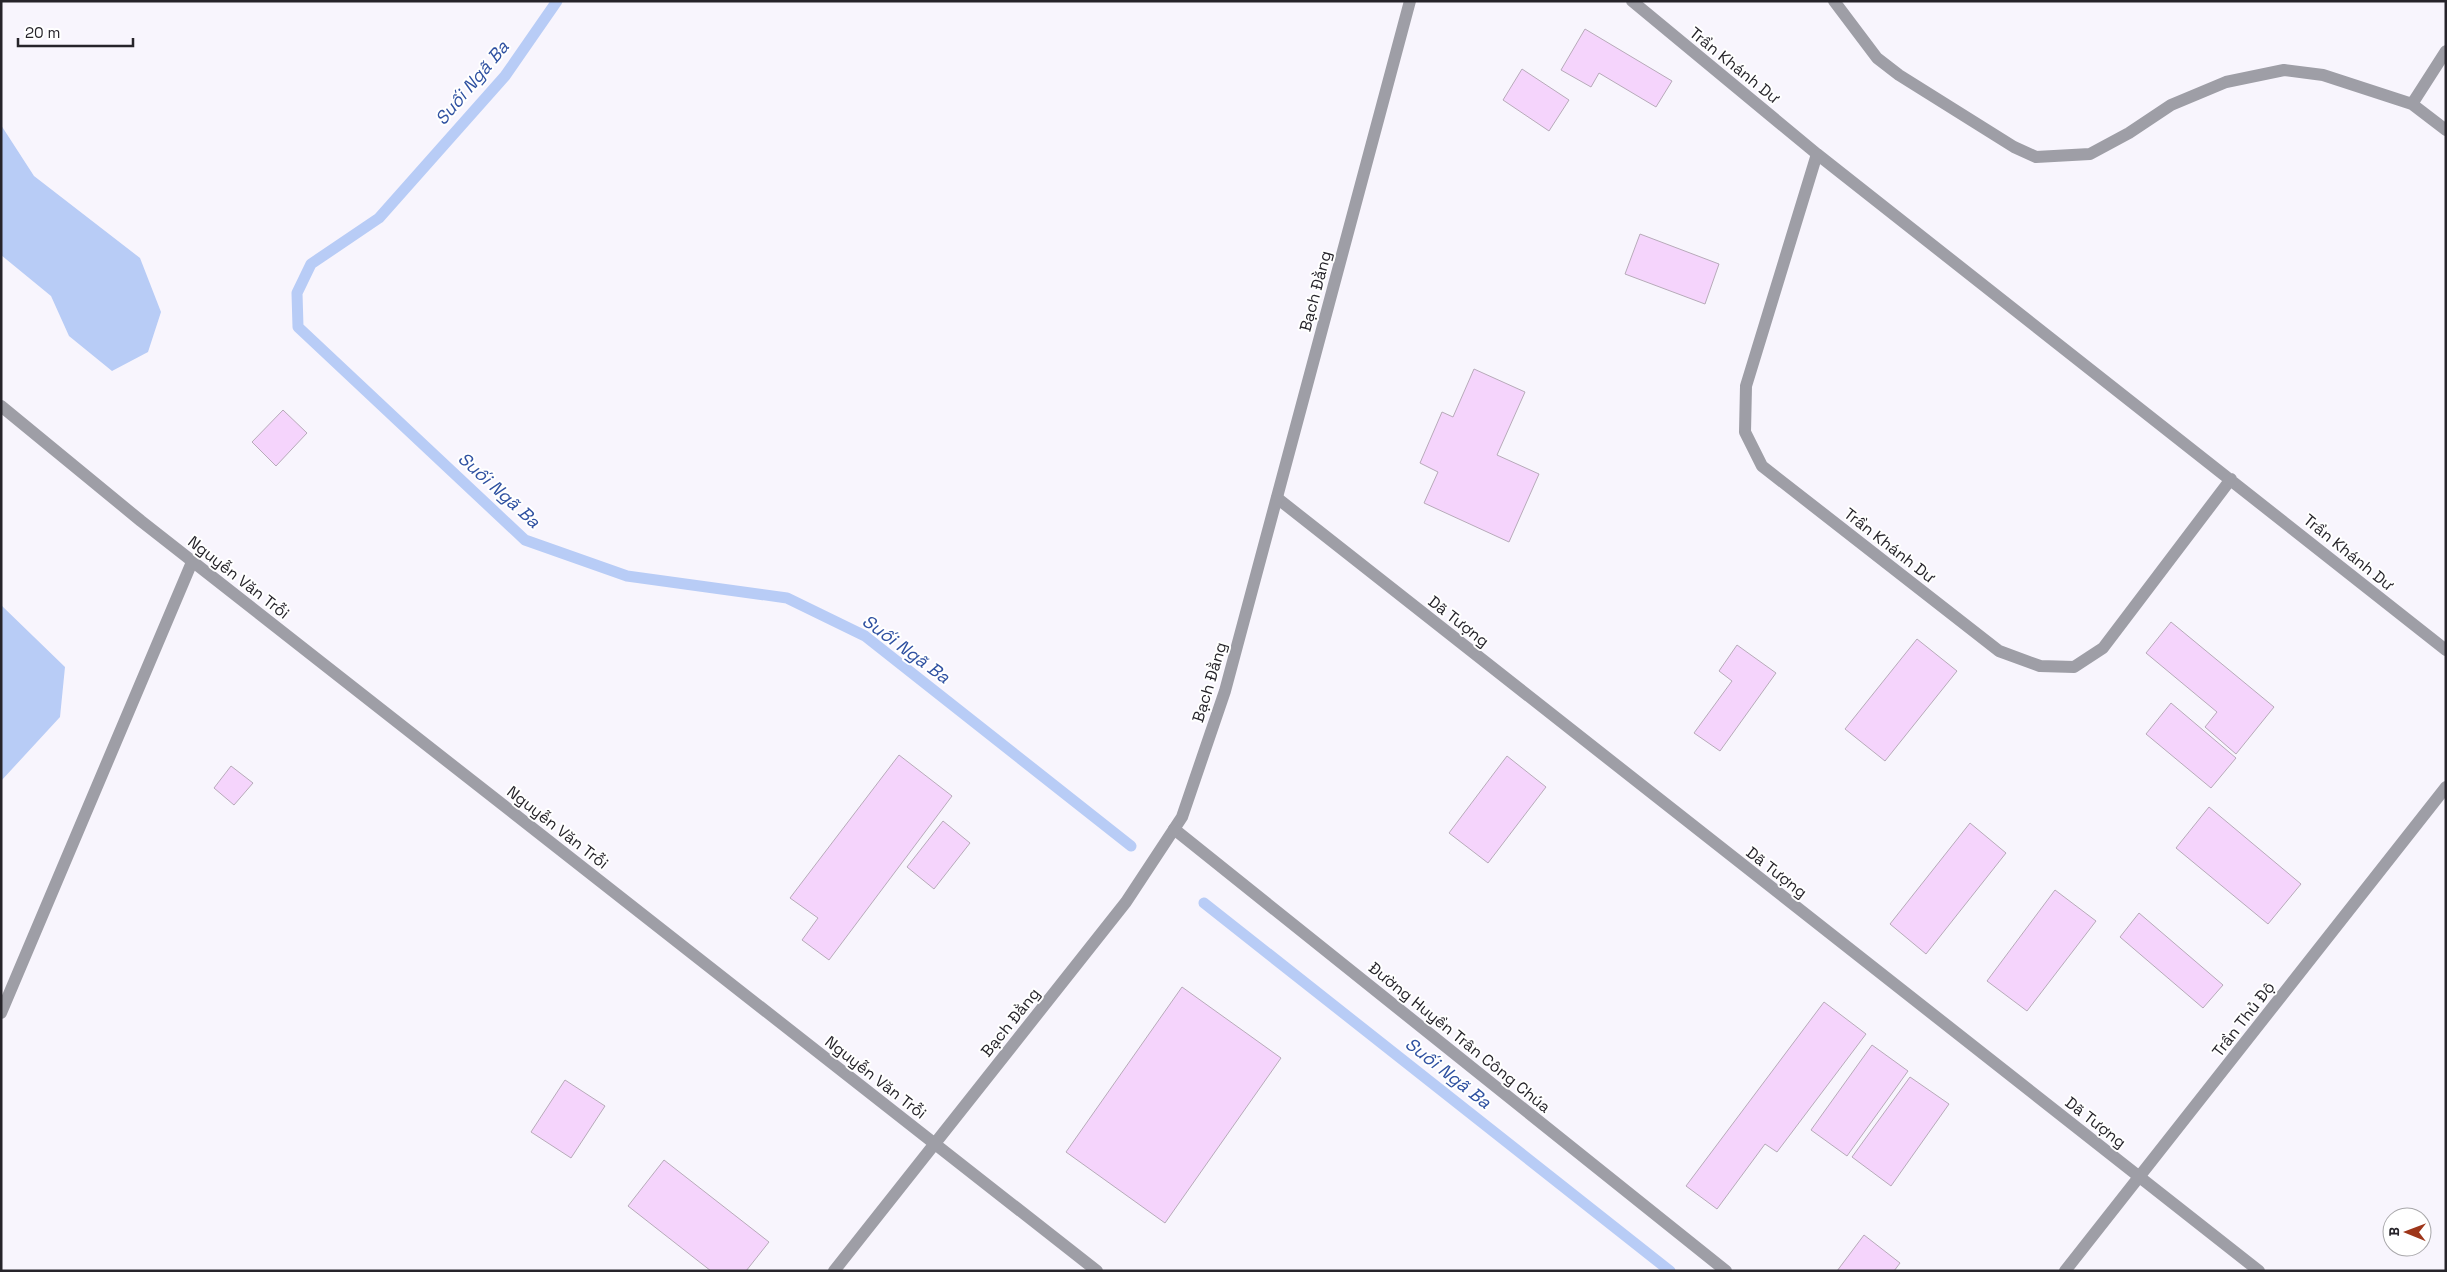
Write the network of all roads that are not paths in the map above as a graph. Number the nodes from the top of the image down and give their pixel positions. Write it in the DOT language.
graph roads {
  1 [pos="1410,1"];
  2 [pos="1632,1"];
  3 [pos="1834,1"];
  4 [pos="2446,51"];
  5 [pos="2412,104"];
  6 [pos="2446,130"];
  7 [pos="1818,154"];
  8 [pos="1,406"];
  9 [pos="2231,479"];
  10 [pos="1277,498"];
  11 [pos="192,562"];
  12 [pos="2446,650"];
  13 [pos="2446,786"];
  14 [pos="1174,829"];
  15 [pos="1,1013"];
  16 [pos="934,1143"];
  17 [pos="2139,1177"];
  18 [pos="834,1271"];
  19 [pos="1097,1271"];
  20 [pos="1726,1271"];
  21 [pos="2065,1271"];
  22 [pos="2259,1271"];
  1 -- 10 [label="street, Bạch Đằng"];
  2 -- 7 [label="street, Trần Khánh Dư"];
  3 -- 5 [label="street"];
  4 -- 5 [label="street"];
  5 -- 6 [label="street"];
  7 -- 9 [label="street, Trần Khánh Dư"];
  7 -- 9 [label="street, Trần Khánh Dư"];
  8 -- 11 [label="street, Nguyễn Văn Trỗi"];
  9 -- 12 [label="street, Trần Khánh Dư"];
  10 -- 14 [label="street, Bạch Đằng"];
  10 -- 17 [label="street, Dã Tượng"];
  11 -- 15 [label="street"];
  11 -- 16 [label="street, Nguyễn Văn Trỗi"];
  13 -- 17 [label="street, Trần Thủ Độ"];
  14 -- 16 [label="street, Bạch Đằng"];
  14 -- 20 [label="street, Đường Huyền Trân Công Chúa"];
  16 -- 18 [label="street, Bạch Đằng"];
  16 -- 19 [label="street, Nguyễn Văn Trỗi"];
  17 -- 21 [label="street, Trần Thủ Độ"];
  17 -- 22 [label="street, Dã Tượng"];
}
